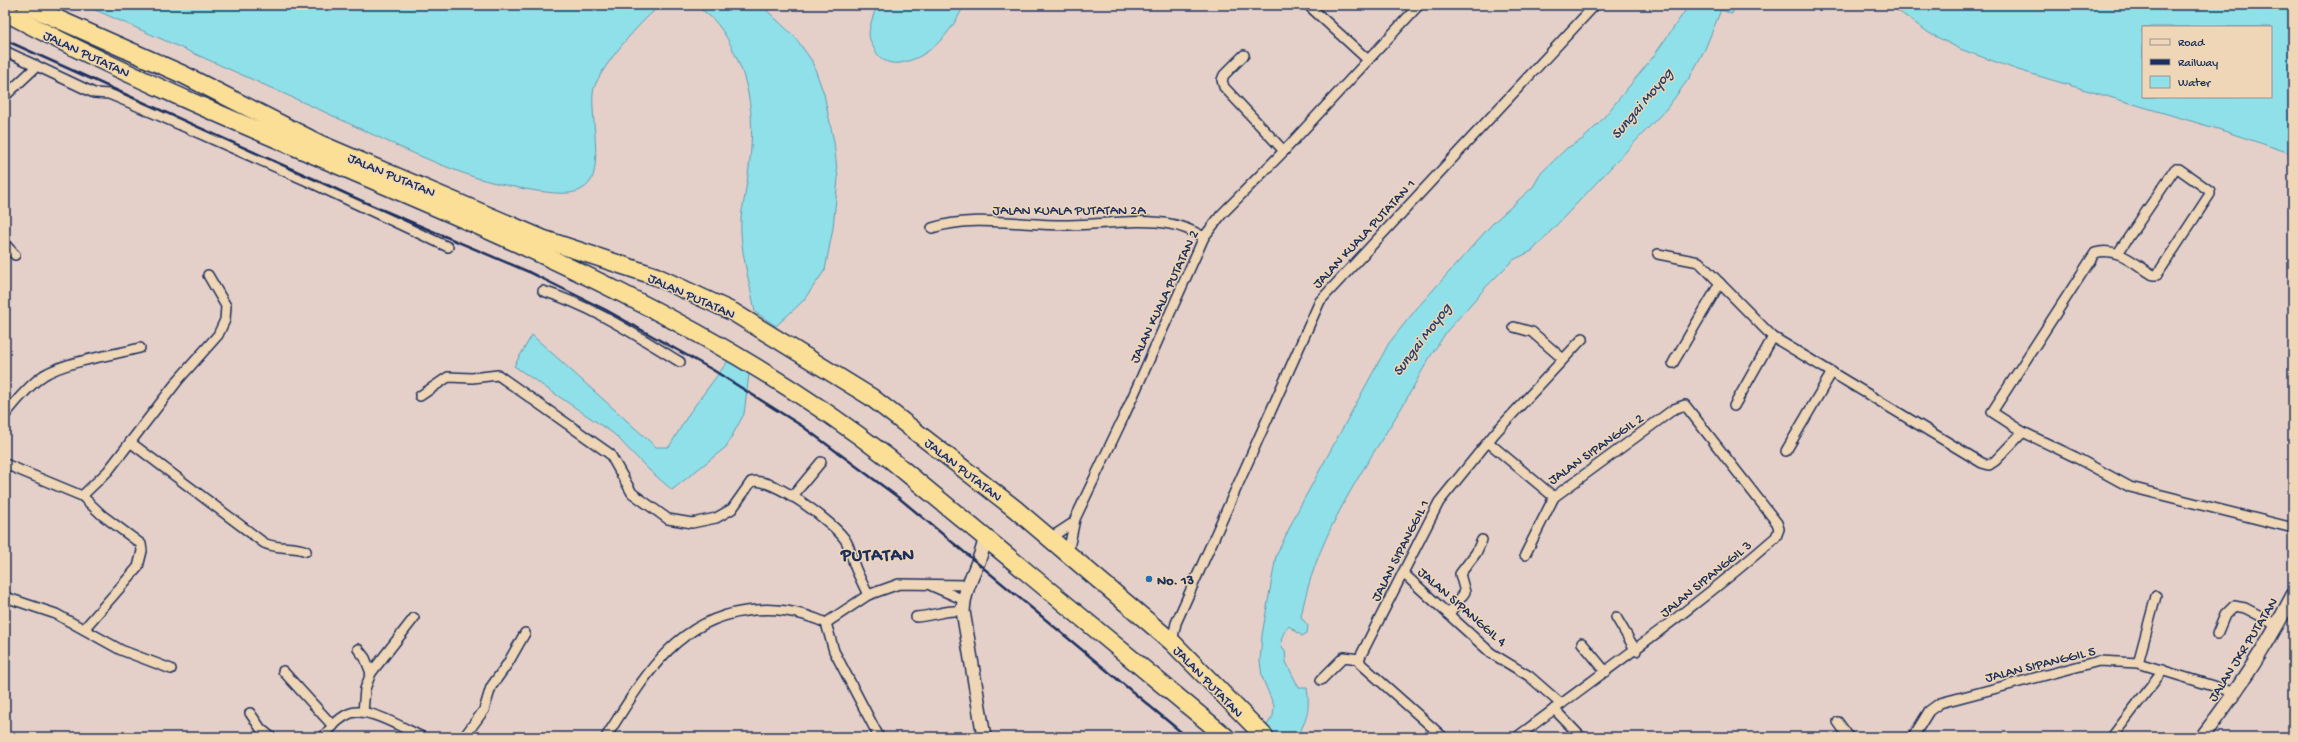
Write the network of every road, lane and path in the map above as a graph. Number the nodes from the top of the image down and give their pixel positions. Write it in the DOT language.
graph roads {
  1 [pos="26,5"];
  2 [pos="1308,5"];
  3 [pos="1419,5"];
  4 [pos="1595,5"];
  5 [pos="5,12"];
  6 [pos="5,51"];
  7 [pos="1244,55"];
  8 [pos="1368,60"];
  9 [pos="37,66"];
  10 [pos="7,94"];
  11 [pos="320,144"];
  12 [pos="1284,151"];
  13 [pos="346,170"];
  14 [pos="479,210"];
  15 [pos="932,228"];
  16 [pos="487,230"];
  17 [pos="1204,238"];
  18 [pos="5,244"];
  19 [pos="448,247"];
  20 [pos="2114,252"];
  21 [pos="1658,254"];
  22 [pos="15,256"];
  23 [pos="208,275"];
  24 [pos="1720,283"];
  25 [pos="543,290"];
  26 [pos="1514,327"];
  27 [pos="1773,337"];
  28 [pos="1583,338"];
  29 [pos="140,348"];
  30 [pos="1563,359"];
  31 [pos="680,362"];
  32 [pos="1673,363"];
  33 [pos="1832,372"];
  34 [pos="420,396"];
  35 [pos="1684,405"];
  36 [pos="1734,406"];
  37 [pos="5,415"];
  38 [pos="2023,432"];
  39 [pos="130,442"];
  40 [pos="1488,442"];
  41 [pos="1786,451"];
  42 [pos="821,462"];
  43 [pos="5,464"];
  44 [pos="82,496"];
  45 [pos="792,497"];
  46 [pos="1554,497"];
  47 [pos="1073,523"];
  48 [pos="2293,528"];
  49 [pos="985,538"];
  50 [pos="1050,538"];
  51 [pos="1482,540"];
  52 [pos="306,551"];
  53 [pos="1003,553"];
  54 [pos="1068,553"];
  55 [pos="1525,555"];
  56 [pos="979,563"];
  57 [pos="1403,573"];
  58 [pos="930,585"];
  59 [pos="968,585"];
  60 [pos="868,595"];
  61 [pos="2293,595"];
  62 [pos="2156,596"];
  63 [pos="5,597"];
  64 [pos="963,605"];
  65 [pos="1181,613"];
  66 [pos="1449,614"];
  67 [pos="916,617"];
  68 [pos="1616,617"];
  69 [pos="414,618"];
  70 [pos="826,623"];
  71 [pos="2278,625"];
  72 [pos="84,629"];
  73 [pos="1157,629"];
  74 [pos="525,633"];
  75 [pos="2217,634"];
  76 [pos="1172,642"];
  77 [pos="1582,643"];
  78 [pos="358,649"];
  79 [pos="1636,650"];
  80 [pos="1359,659"];
  81 [pos="2138,663"];
  82 [pos="171,669"];
  83 [pos="2163,670"];
  84 [pos="283,671"];
  85 [pos="1606,672"];
  86 [pos="371,673"];
  87 [pos="1321,680"];
  88 [pos="2236,693"];
  89 [pos="1558,706"];
  90 [pos="363,712"];
  91 [pos="250,713"];
  92 [pos="1838,722"];
  93 [pos="333,726"];
  94 [pos="271,737"];
  95 [pos="323,737"];
  96 [pos="422,737"];
  97 [pos="464,737"];
  98 [pos="606,737"];
  99 [pos="879,737"];
  100 [pos="984,737"];
  101 [pos="1226,737"];
  102 [pos="1265,737"];
  103 [pos="1443,737"];
  104 [pos="1517,737"];
  105 [pos="1581,737"];
  106 [pos="1849,737"];
  107 [pos="1913,737"];
  108 [pos="2112,737"];
  109 [pos="2202,737"];
  1 -- 11 [label="highway, JALAN PUTATAN"];
  2 -- 8 [label="street"];
  3 -- 8 [label="street, JALAN KUALA PUTATAN 2"];
  4 -- 65 [label="street, JALAN KUALA PUTATAN 1"];
  5 -- 13 [label="highway, JALAN PUTATAN"];
  6 -- 9 [label="street"];
  7 -- 12 [label="street"];
  8 -- 12 [label="street, JALAN KUALA PUTATAN 2"];
  9 -- 10 [label="street"];
  9 -- 19 [label="street"];
  11 -- 13 [label="highway"];
  11 -- 14 [label="highway, JALAN PUTATAN"];
  12 -- 17 [label="street, JALAN KUALA PUTATAN 2"];
  13 -- 16 [label="highway, JALAN PUTATAN"];
  14 -- 16 [label="highway"];
  14 -- 50 [label="highway, JALAN PUTATAN"];
  15 -- 17 [label="street, JALAN KUALA PUTATAN 2A"];
  16 -- 49 [label="highway, JALAN PUTATAN"];
  17 -- 47 [label="street, JALAN KUALA PUTATAN 2"];
  18 -- 22 [label="street"];
  20 -- 20 [label="street"];
  20 -- 38 [label="street"];
  21 -- 24 [label="street"];
  23 -- 39 [label="street"];
  24 -- 27 [label="street"];
  24 -- 32 [label="street"];
  25 -- 31 [label="street"];
  26 -- 30 [label="street"];
  27 -- 33 [label="street"];
  27 -- 36 [label="street"];
  28 -- 30 [label="street, JALAN SIPANGGIL 1"];
  29 -- 37 [label="street"];
  30 -- 40 [label="street, JALAN SIPANGGIL 1"];
  33 -- 38 [label="street"];
  33 -- 41 [label="street"];
  34 -- 45 [label="street"];
  35 -- 46 [label="street, JALAN SIPANGGIL 2"];
  35 -- 79 [label="street, JALAN SIPANGGIL 3"];
  38 -- 48 [label="street"];
  39 -- 44 [label="street"];
  39 -- 52 [label="street"];
  40 -- 46 [label="street, JALAN SIPANGGIL 2"];
  40 -- 57 [label="street, JALAN SIPANGGIL 1"];
  42 -- 45 [label="street"];
  43 -- 44 [label="street"];
  44 -- 72 [label="street"];
  45 -- 60 [label="street"];
  46 -- 55 [label="street"];
  47 -- 50 [label="street"];
  47 -- 54 [label="street, JALAN KUALA PUTATAN 2"];
  49 -- 53 [label="highway, JALAN PUTATAN"];
  49 -- 56 [label="street"];
  50 -- 54 [label="highway, JALAN PUTATAN"];
  51 -- 66 [label="street"];
  53 -- 56 [label="street"];
  53 -- 101 [label="highway, JALAN PUTATAN"];
  54 -- 73 [label="highway, JALAN PUTATAN"];
  56 -- 59 [label="street"];
  57 -- 66 [label="street, JALAN SIPANGGIL 4"];
  57 -- 80 [label="street, JALAN SIPANGGIL 1"];
  58 -- 59 [label="street"];
  58 -- 60 [label="street"];
  58 -- 64 [label="street"];
  59 -- 64 [label="street"];
  60 -- 70 [label="street"];
  61 -- 71 [label="street, JALAN JKR PUTATAN"];
  62 -- 81 [label="street"];
  63 -- 72 [label="street"];
  64 -- 67 [label="street"];
  64 -- 100 [label="street"];
  65 -- 73 [label="street, JALAN KUALA PUTATAN 1"];
  65 -- 76 [label="street, JALAN KUALA PUTATAN 1"];
  66 -- 89 [label="street, JALAN SIPANGGIL 4"];
  68 -- 79 [label="street"];
  69 -- 86 [label="street"];
  70 -- 98 [label="street"];
  70 -- 99 [label="street"];
  71 -- 75 [label="street"];
  71 -- 88 [label="street, JALAN JKR PUTATAN"];
  72 -- 82 [label="street"];
  73 -- 76 [label="highway, JALAN PUTATAN"];
  74 -- 97 [label="street"];
  76 -- 102 [label="highway, JALAN PUTATAN"];
  77 -- 85 [label="street"];
  78 -- 86 [label="street"];
  79 -- 85 [label="street, JALAN SIPANGGIL 3"];
  80 -- 87 [label="street"];
  80 -- 103 [label="street"];
  81 -- 83 [label="street, JALAN SIPANGGIL 5"];
  81 -- 107 [label="street, JALAN SIPANGGIL 5"];
  83 -- 88 [label="street, JALAN SIPANGGIL 5"];
  83 -- 108 [label="street"];
  84 -- 93 [label="street"];
  85 -- 89 [label="street, JALAN SIPANGGIL 3"];
  86 -- 90 [label="street"];
  88 -- 109 [label="street, JALAN JKR PUTATAN"];
  89 -- 104 [label="street, JALAN SIPANGGIL 3"];
  89 -- 105 [label="street, JALAN SIPANGGIL 4"];
  90 -- 93 [label="street"];
  90 -- 96 [label="street"];
  91 -- 94 [label="street"];
  92 -- 106 [label="street"];
  93 -- 95 [label="street"];
}
